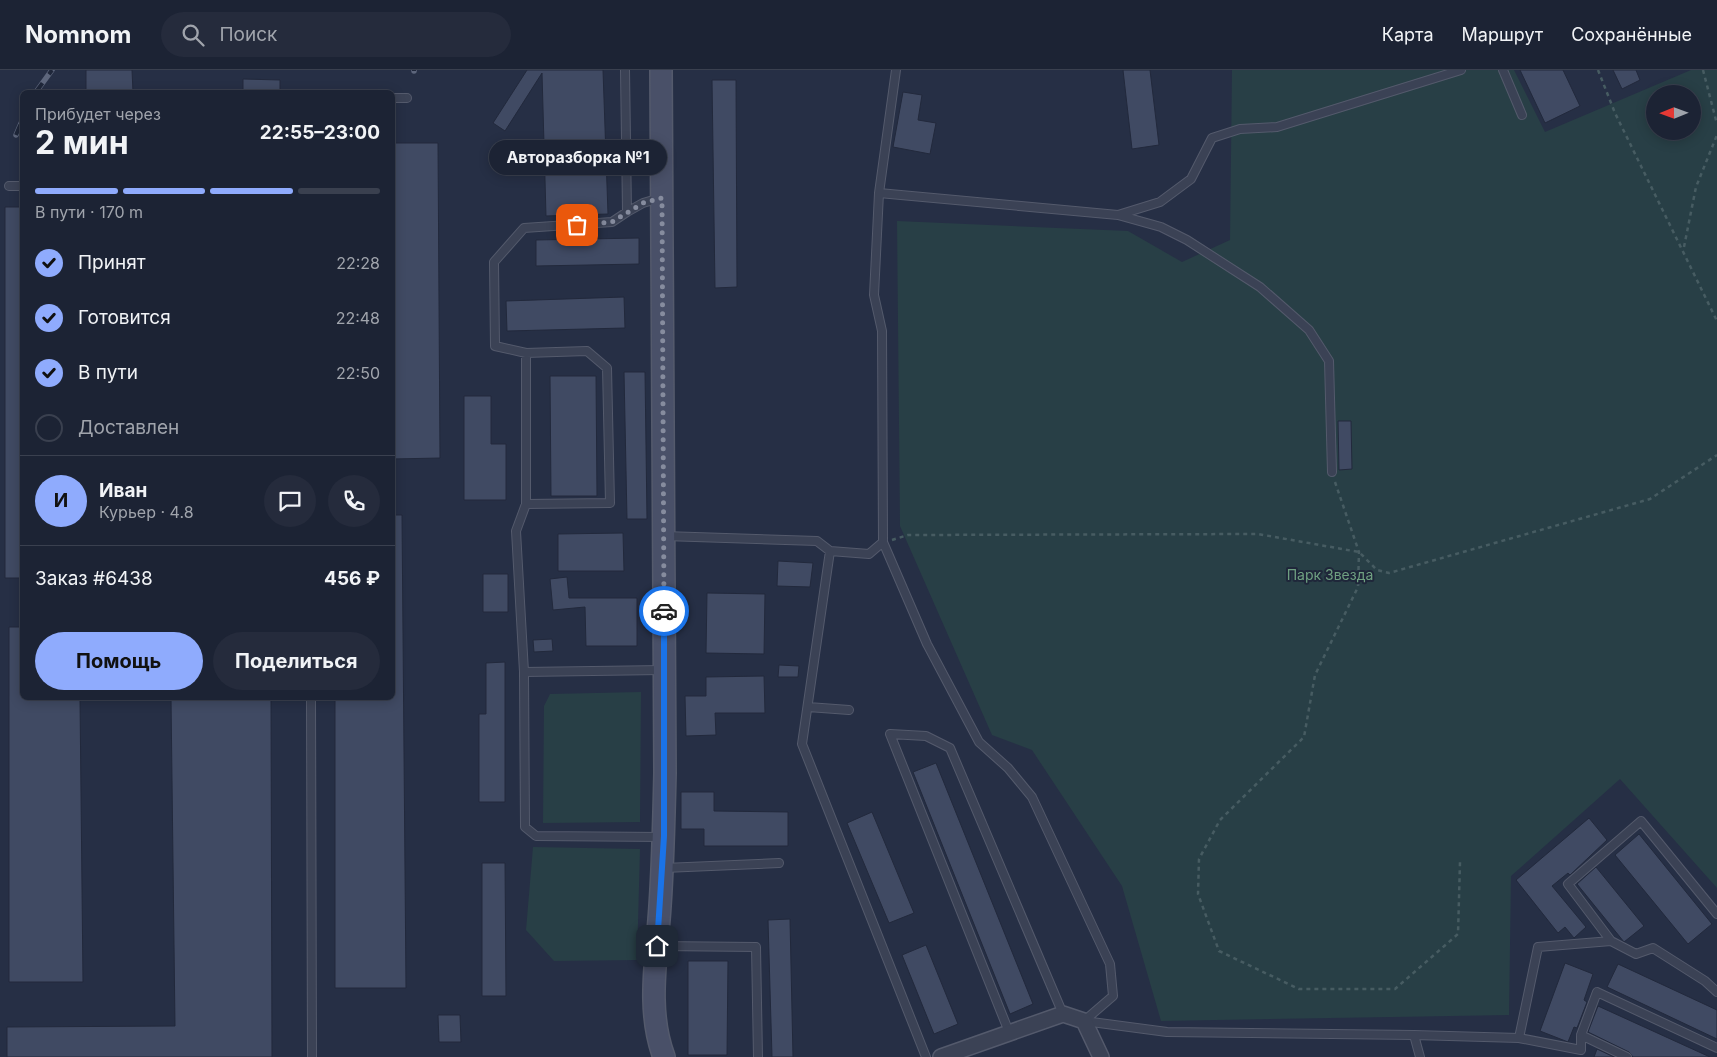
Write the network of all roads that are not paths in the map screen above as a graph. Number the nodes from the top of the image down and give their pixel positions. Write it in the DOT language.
graph roads {
  1 [pos="625,70"];
  2 [pos="661,70"];
  3 [pos="896,70"];
  4 [pos="1461,70"];
  5 [pos="1503,70"];
  6 [pos="395,98"];
  7 [pos="407,98"];
  8 [pos="1522,115"];
  9 [pos="9,186"];
  10 [pos="20,186"];
  11 [pos="879,193"];
  12 [pos="662,198"];
  13 [pos="628,212"];
  14 [pos="1118,215"];
  15 [pos="526,353"];
  16 [pos="1332,472"];
  17 [pos="526,504"];
  18 [pos="664,536"];
  19 [pos="883,542"];
  20 [pos="830,551"];
  21 [pos="664,670"];
  22 [pos="524,672"];
  23 [pos="310,700"];
  24 [pos="808,707"];
  25 [pos="849,710"];
  26 [pos="664,836"];
  27 [pos="779,863"];
  28 [pos="662,868"];
  29 [pos="1717,914"];
  30 [pos="1611,941"];
  31 [pos="657,946"];
  32 [pos="1717,992"];
  33 [pos="1063,1014"];
  34 [pos="1084,1021"];
  35 [pos="1010,1032"];
  36 [pos="1414,1035"];
  37 [pos="1581,1035"];
  38 [pos="1519,1038"];
  39 [pos="1717,1048"];
  40 [pos="1581,1054"];
  41 [pos="312,1057"];
  42 [pos="664,1057"];
  43 [pos="758,1057"];
  44 [pos="926,1057"];
  45 [pos="941,1057"];
  46 [pos="1101,1057"];
  47 [pos="1420,1057"];
  48 [pos="1627,1057"];
  1 -- 13 [label="lane"];
  2 -- 12 [label="main road"];
  3 -- 11 [label="lane"];
  4 -- 14 [label="lane"];
  5 -- 8 [label="lane"];
  6 -- 7 [label="lane"];
  9 -- 10 [label="lane"];
  11 -- 14 [label="lane"];
  11 -- 19 [label="lane"];
  12 -- 13 [label="lane"];
  12 -- 18 [label="main road"];
  13 -- 15 [label="lane"];
  14 -- 16 [label="lane"];
  15 -- 17 [label="lane"];
  15 -- 17 [label="lane"];
  17 -- 22 [label="lane"];
  18 -- 20 [label="lane"];
  18 -- 21 [label="main road"];
  19 -- 20 [label="lane"];
  19 -- 34 [label="lane"];
  20 -- 24 [label="lane"];
  21 -- 22 [label="lane"];
  21 -- 26 [label="main road"];
  22 -- 26 [label="lane"];
  23 -- 41 [label="lane"];
  24 -- 25 [label="lane"];
  24 -- 44 [label="lane"];
  26 -- 28 [label="main road"];
  27 -- 28 [label="lane"];
  28 -- 31 [label="main road"];
  29 -- 30 [label="lane"];
  30 -- 32 [label="lane"];
  30 -- 38 [label="lane"];
  31 -- 42 [label="main road"];
  31 -- 43 [label="lane"];
  33 -- 34 [label="street"];
  33 -- 35 [label="street"];
  33 -- 35 [label="lane"];
  34 -- 36 [label="lane"];
  34 -- 46 [label="street"];
  35 -- 45 [label="street"];
  36 -- 38 [label="lane"];
  36 -- 47 [label="lane"];
  37 -- 39 [label="lane"];
  37 -- 40 [label="lane"];
  37 -- 48 [label="lane"];
  38 -- 40 [label="lane"];
}
